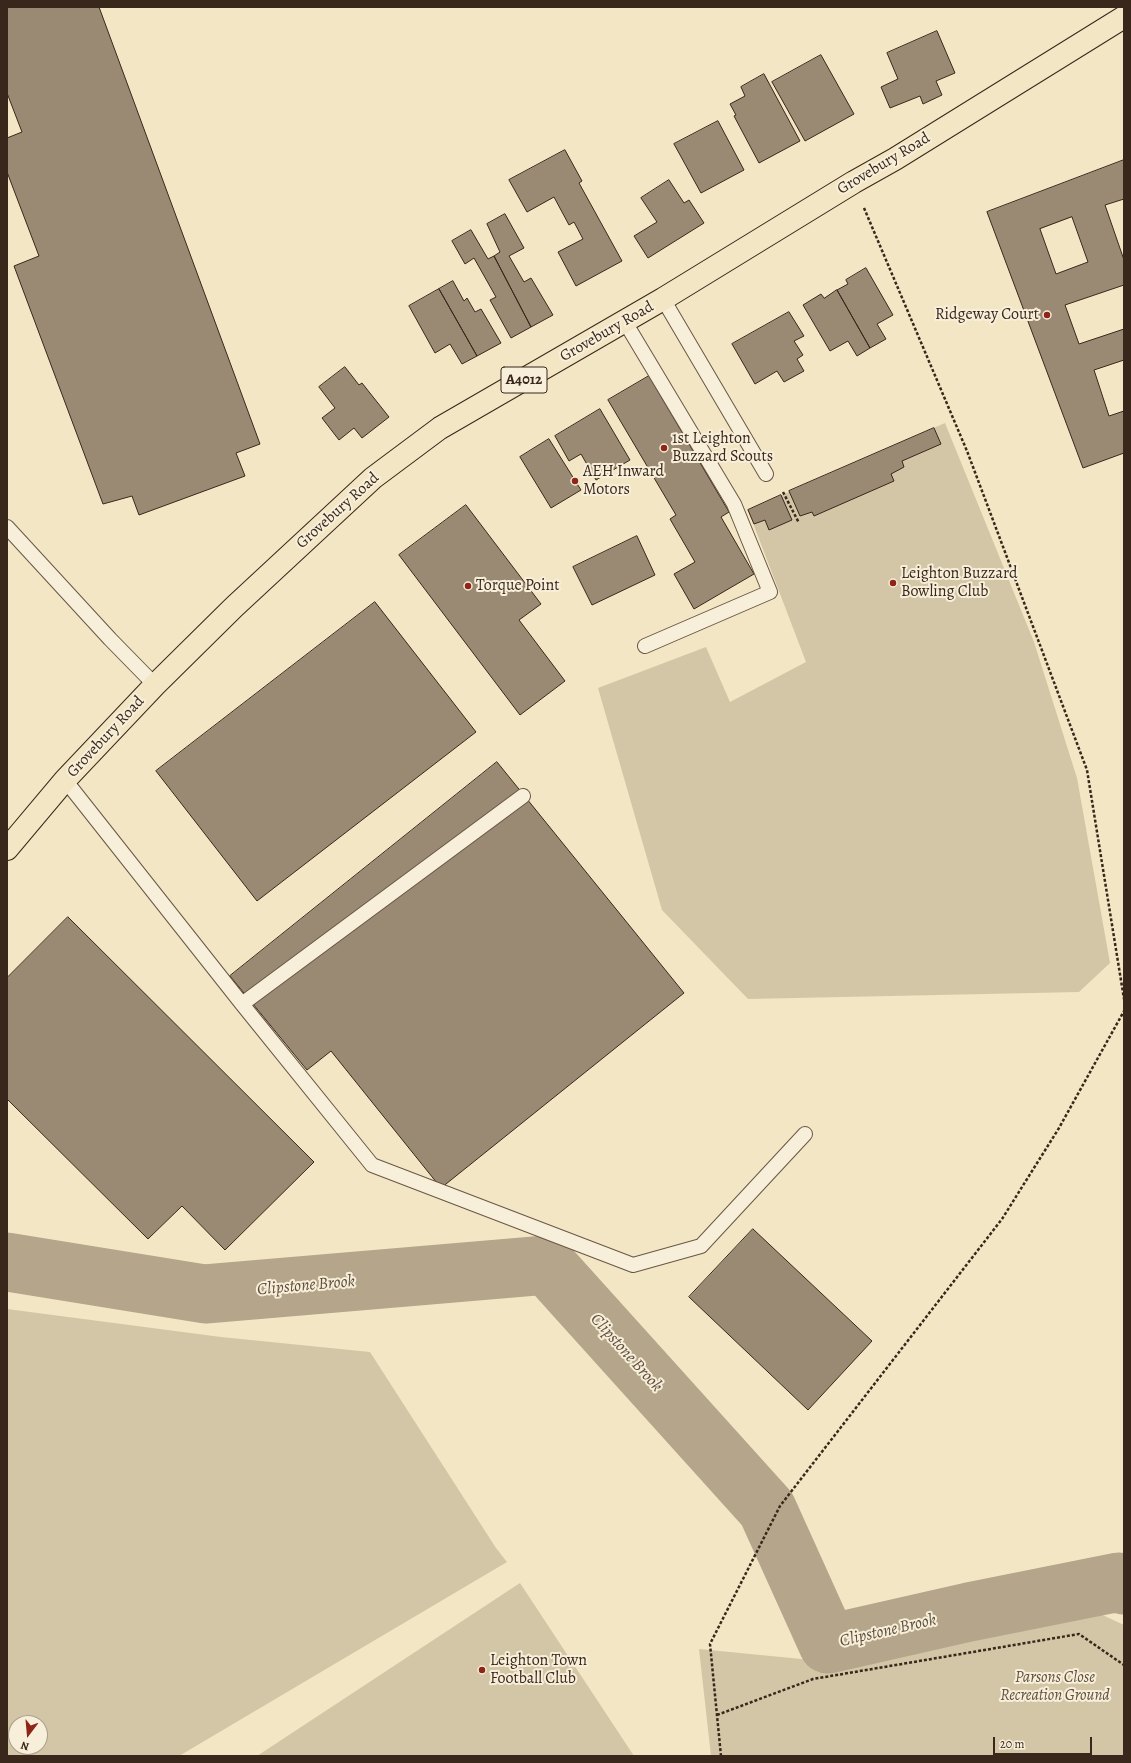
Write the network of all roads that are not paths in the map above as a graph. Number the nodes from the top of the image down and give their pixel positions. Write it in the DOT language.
graph roads {
  1 [pos="1124,17"];
  2 [pos="663,299"];
  3 [pos="625,322"];
  4 [pos="766,474"];
  5 [pos="7,527"];
  6 [pos="645,646"];
  7 [pos="155,685"];
  8 [pos="65,780"];
  9 [pos="523,796"];
  10 [pos="7,849"];
  11 [pos="242,1004"];
  12 [pos="805,1134"];
  1 -- 2 [label="main road, Grovebury Road / A4012"];
  2 -- 3 [label="main road, Grovebury Road / A4012"];
  2 -- 4 [label="lane"];
  3 -- 6 [label="lane"];
  3 -- 7 [label="main road, Grovebury Road / A4012"];
  5 -- 7 [label="lane"];
  7 -- 8 [label="main road, Grovebury Road / A4012"];
  8 -- 10 [label="main road, Grovebury Road / A4012"];
  8 -- 11 [label="lane"];
  9 -- 11 [label="lane"];
  11 -- 12 [label="lane"];
}
